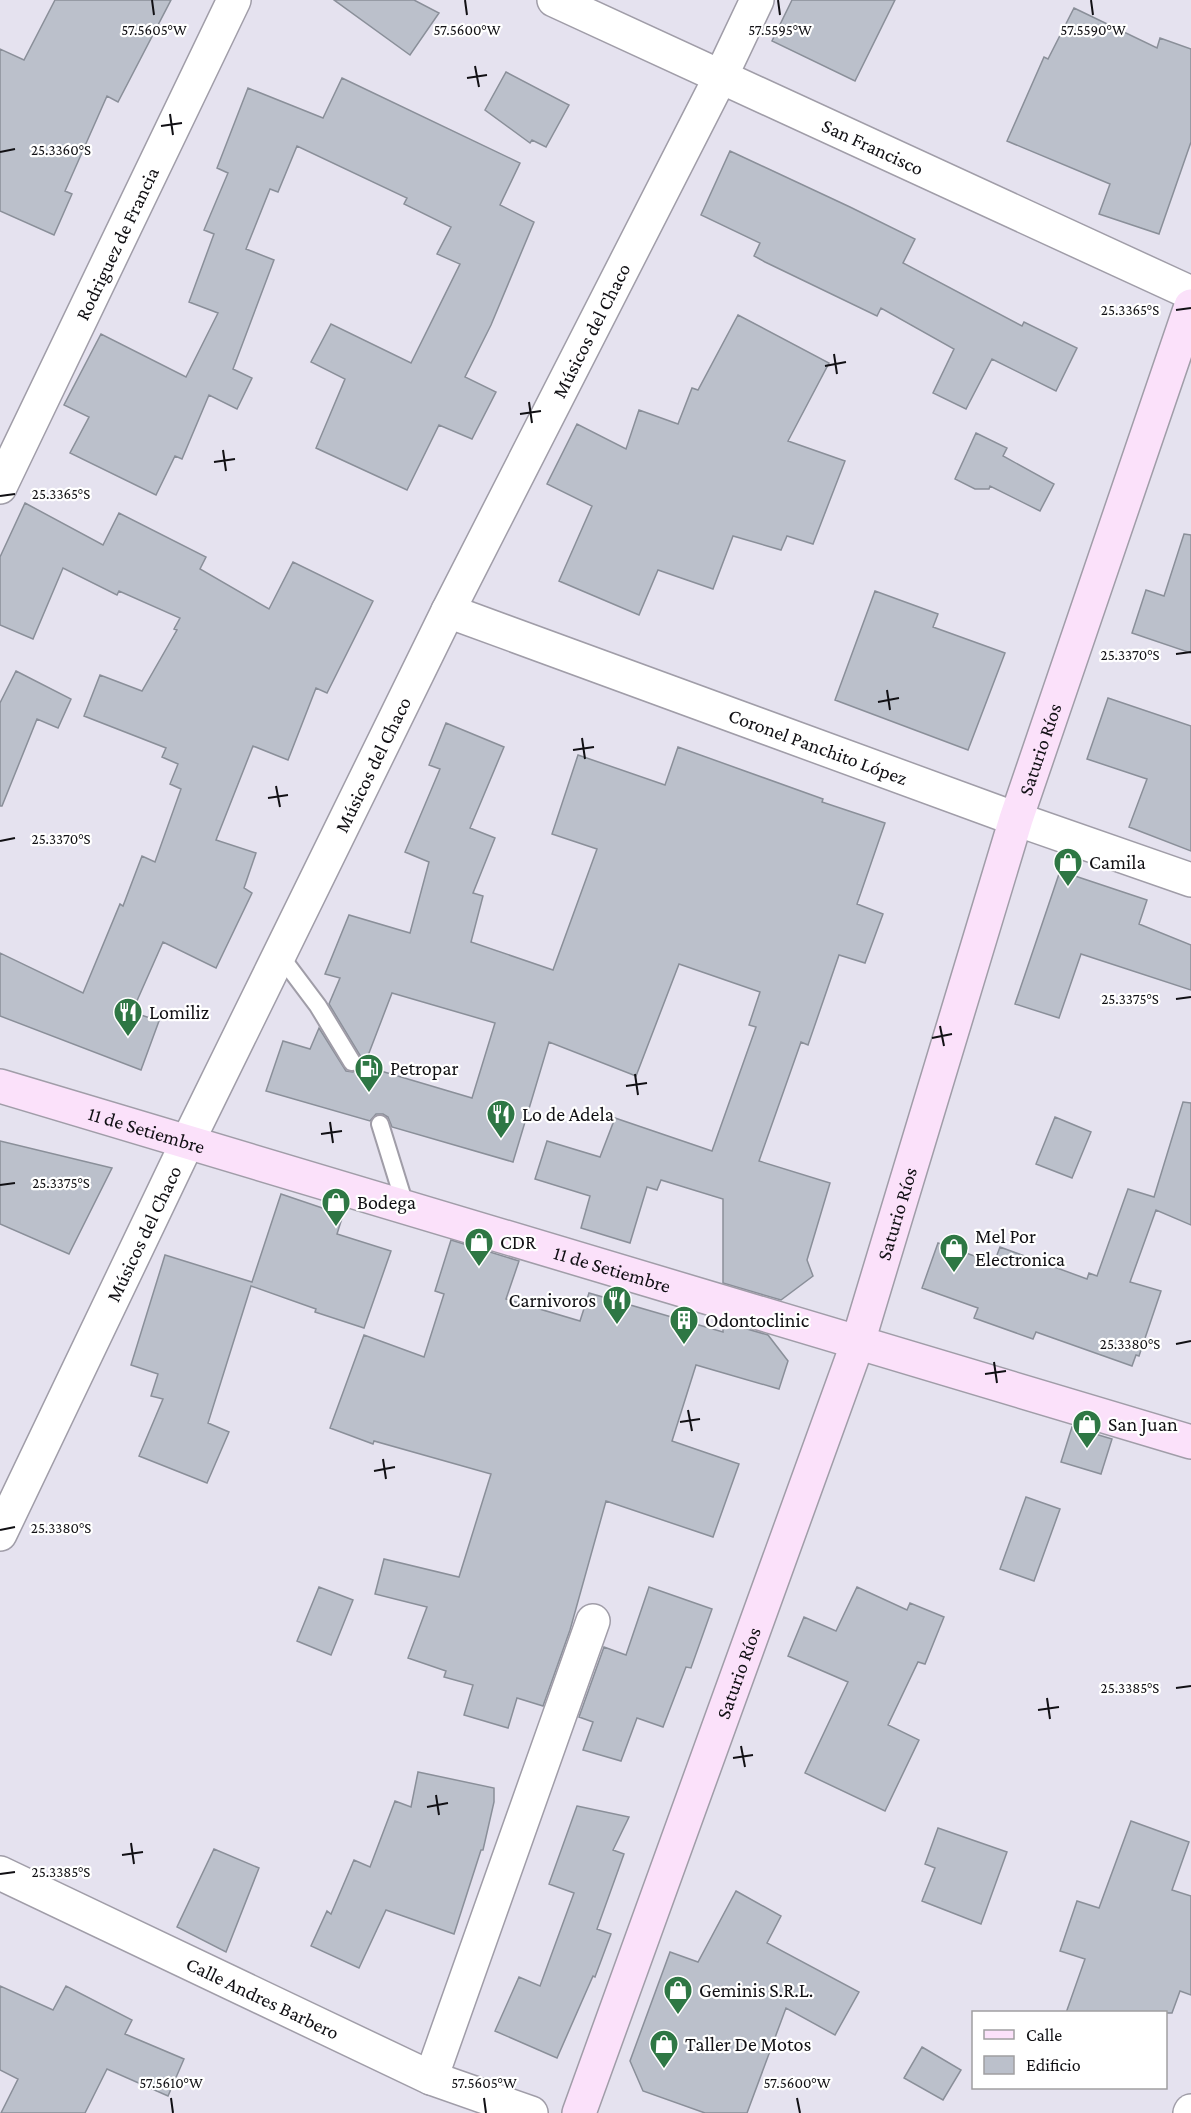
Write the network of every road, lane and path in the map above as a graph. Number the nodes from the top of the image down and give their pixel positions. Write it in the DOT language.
graph roads {
  1 [pos="234,0"];
  2 [pos="554,0"];
  3 [pos="757,0"];
  4 [pos="721,76"];
  5 [pos="1191,293"];
  6 [pos="1191,306"];
  7 [pos="0,487"];
  8 [pos="448,611"];
  9 [pos="1016,819"];
  10 [pos="1191,880"];
  11 [pos="279,954"];
  12 [pos="352,1062"];
  13 [pos="0,1086"];
  14 [pos="380,1124"];
  15 [pos="187,1143"];
  16 [pos="406,1208"];
  17 [pos="858,1342"];
  18 [pos="1191,1442"];
  19 [pos="0,1534"];
  20 [pos="593,1621"];
  21 [pos="0,1873"];
  22 [pos="431,2078"];
  23 [pos="531,2113"];
  24 [pos="579,2113"];
  1 -- 7 [label="street, Rodriguez de Francia"];
  2 -- 4 [label="street, San Francisco"];
  3 -- 4 [label="street, Músicos del Chaco"];
  4 -- 5 [label="street, San Francisco"];
  4 -- 8 [label="street, Músicos del Chaco"];
  6 -- 9 [label="street, Saturio Ríos"];
  8 -- 9 [label="street, Coronel Panchito López"];
  8 -- 11 [label="street, Músicos del Chaco"];
  9 -- 10 [label="street, Coronel Panchito López"];
  9 -- 17 [label="street, Saturio Ríos"];
  11 -- 12 [label="lane"];
  11 -- 15 [label="street, Músicos del Chaco"];
  13 -- 15 [label="street, 11 de Setiembre"];
  14 -- 16 [label="lane"];
  15 -- 16 [label="street, 11 de Setiembre"];
  15 -- 19 [label="street, Músicos del Chaco"];
  16 -- 17 [label="street, 11 de Setiembre"];
  17 -- 18 [label="street, 11 de Setiembre"];
  17 -- 24 [label="street, Saturio Ríos"];
  20 -- 22 [label="street"];
  21 -- 22 [label="street, Calle Andres Barbero"];
  22 -- 23 [label="street, Calle Andres Barbero"];
}
